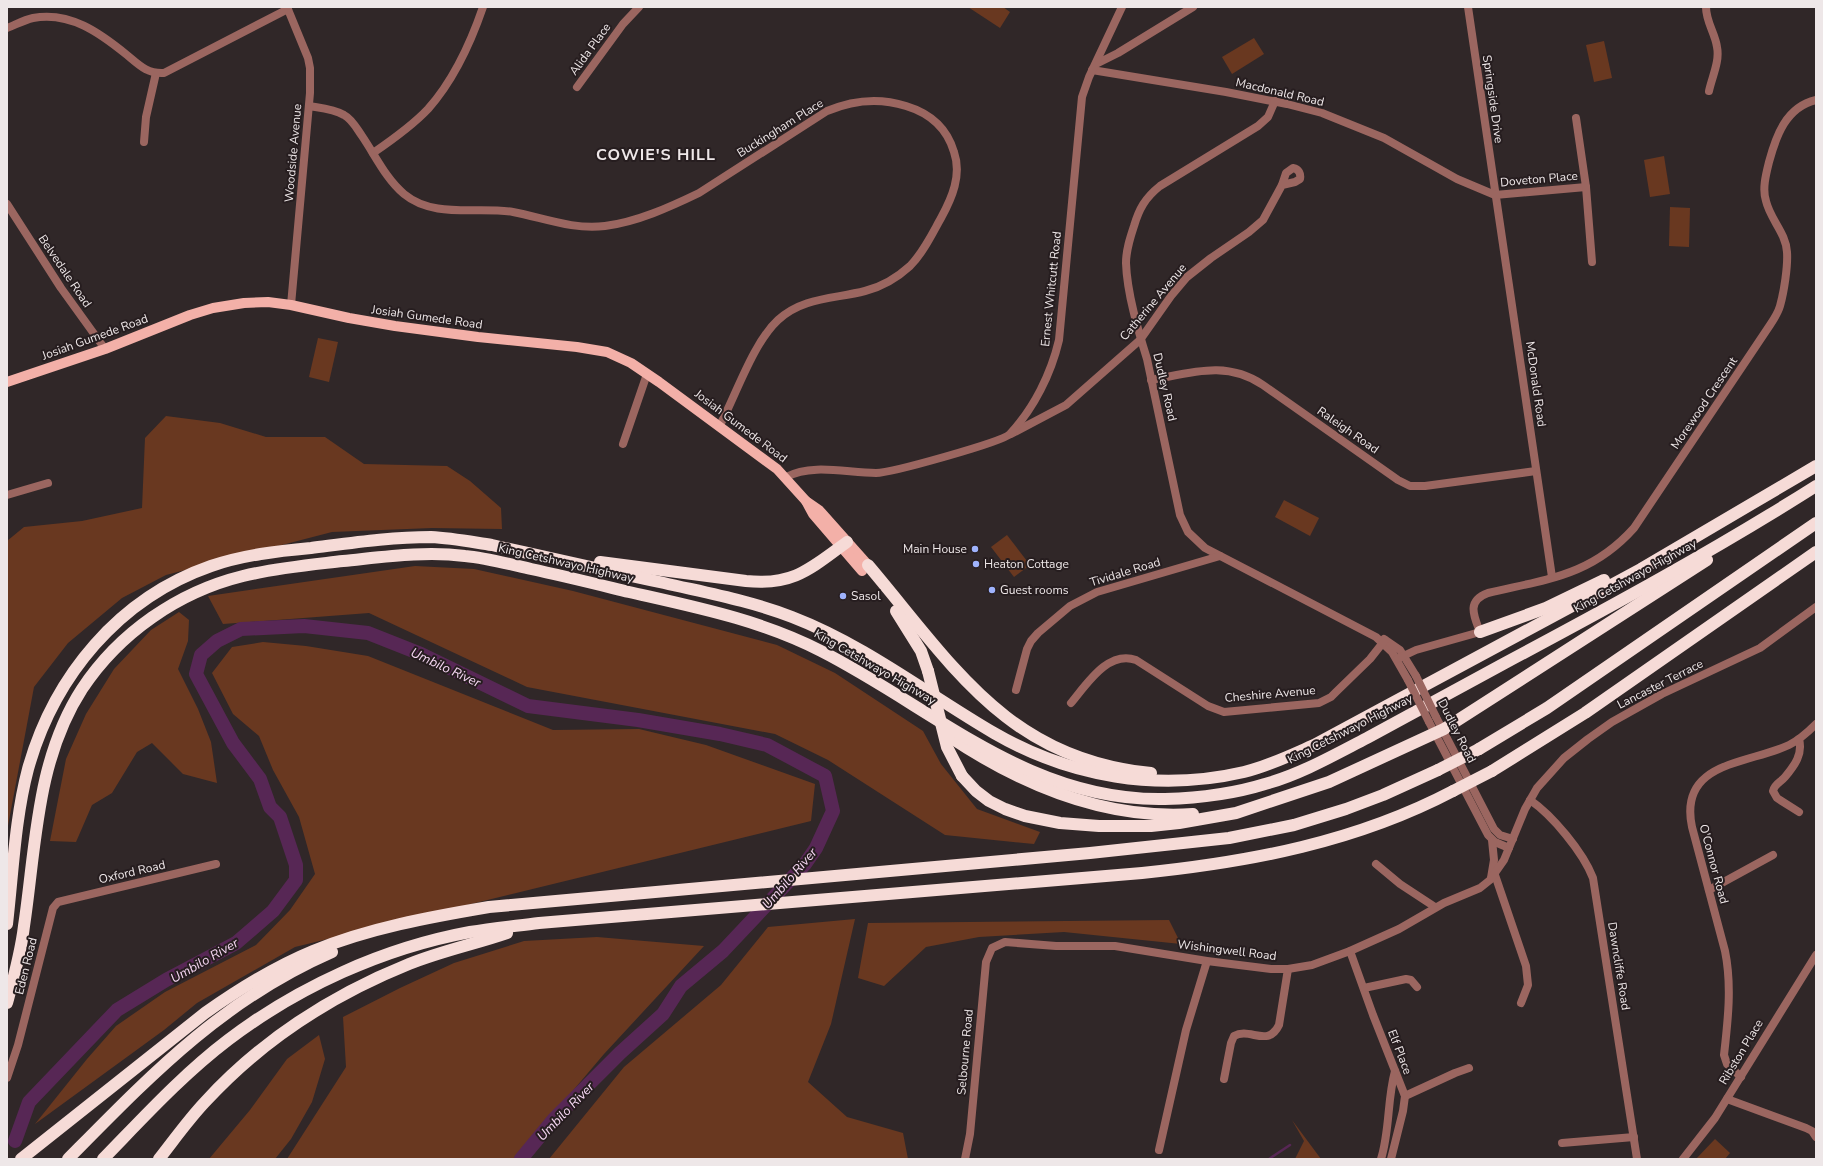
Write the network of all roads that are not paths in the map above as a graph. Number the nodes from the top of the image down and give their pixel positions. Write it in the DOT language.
graph roads {
  1 [pos="483,7"];
  2 [pos="639,7"];
  3 [pos="1122,7"];
  4 [pos="1193,7"];
  5 [pos="1468,7"];
  6 [pos="1706,7"];
  7 [pos="287,8"];
  8 [pos="7,28"];
  9 [pos="1094,67"];
  10 [pos="156,73"];
  11 [pos="577,87"];
  12 [pos="1708,91"];
  13 [pos="1816,100"];
  14 [pos="1275,101"];
  15 [pos="309,106"];
  16 [pos="1576,118"];
  17 [pos="144,142"];
  18 [pos="373,153"];
  19 [pos="1282,185"];
  20 [pos="1586,187"];
  21 [pos="1495,195"];
  22 [pos="7,204"];
  23 [pos="1592,262"];
  24 [pos="291,305"];
  25 [pos="1140,340"];
  26 [pos="105,349"];
  27 [pos="647,374"];
  28 [pos="1152,380"];
  29 [pos="7,382"];
  30 [pos="720,425"];
  31 [pos="1009,435"];
  32 [pos="623,444"];
  33 [pos="1816,462"];
  34 [pos="1816,466"];
  35 [pos="1536,470"];
  36 [pos="786,477"];
  37 [pos="48,483"];
  38 [pos="1816,486"];
  39 [pos="7,495"];
  40 [pos="1777,511"];
  41 [pos="1816,523"];
  42 [pos="844,544"];
  43 [pos="1816,552"];
  44 [pos="1220,556"];
  45 [pos="565,561"];
  46 [pos="865,568"];
  47 [pos="1552,577"];
  48 [pos="1816,607"];
  49 [pos="1480,632"];
  50 [pos="1384,641"];
  51 [pos="1401,657"];
  52 [pos="853,668"];
  53 [pos="1016,690"];
  54 [pos="1071,703"];
  55 [pos="1433,719"];
  56 [pos="1816,724"];
  57 [pos="1439,731"];
  58 [pos="1799,739"];
  59 [pos="1286,758"];
  60 [pos="1530,800"];
  61 [pos="1259,805"];
  62 [pos="1799,812"];
  63 [pos="1513,839"];
  64 [pos="1492,840"];
  65 [pos="1509,848"];
  66 [pos="1773,855"];
  67 [pos="216,864"];
  68 [pos="1376,864"];
  69 [pos="1493,878"];
  70 [pos="1709,890"];
  71 [pos="55,904"];
  72 [pos="1435,907"];
  73 [pos="539,923"];
  74 [pos="7,924"];
  75 [pos="402,925"];
  76 [pos="992,948"];
  77 [pos="1350,951"];
  78 [pos="1816,955"];
  79 [pos="1207,961"];
  80 [pos="1288,969"];
  81 [pos="1417,987"];
  82 [pos="1364,988"];
  83 [pos="7,1003"];
  84 [pos="1521,1003"];
  85 [pos="1469,1068"];
  86 [pos="1394,1071"];
  87 [pos="1741,1077"];
  88 [pos="7,1078"];
  89 [pos="1224,1080"];
  90 [pos="1405,1096"];
  91 [pos="1727,1099"];
  92 [pos="1634,1137"];
  93 [pos="1816,1137"];
  94 [pos="1562,1143"];
  95 [pos="1159,1150"];
  96 [pos="20,1159"];
  97 [pos="68,1159"];
  98 [pos="103,1159"];
  99 [pos="159,1159"];
  100 [pos="965,1159"];
  101 [pos="1381,1159"];
  102 [pos="1391,1159"];
  103 [pos="1637,1159"];
  104 [pos="1683,1159"];
  1 -- 18 [label="street"];
  2 -- 11 [label="street, Alida Place"];
  3 -- 9 [label="street, Ernest Whitcutt Road"];
  4 -- 9 [label="street"];
  5 -- 21 [label="street, Springside Drive"];
  6 -- 12 [label="street"];
  7 -- 10 [label="street"];
  7 -- 15 [label="street, Woodside Avenue"];
  8 -- 10 [label="street"];
  9 -- 14 [label="street, Macdonald Road"];
  9 -- 31 [label="street, Ernest Whitcutt Road"];
  10 -- 17 [label="street"];
  13 -- 47 [label="street, Morewood Crescent"];
  14 -- 21 [label="street, Macdonald Road"];
  14 -- 25 [label="street, Dudley Road"];
  15 -- 18 [label="street, Buckingham Place"];
  15 -- 24 [label="street, Woodside Avenue"];
  16 -- 20 [label="street, Doveton Place"];
  18 -- 30 [label="street, Buckingham Place"];
  19 -- 25 [label="street, Catherine Avenue"];
  20 -- 21 [label="street, Doveton Place"];
  20 -- 23 [label="street, Doveton Place"];
  21 -- 35 [label="street, McDonald Road"];
  22 -- 26 [label="street, Belvedale Road"];
  24 -- 26 [label="main road, Josiah Gumede Road"];
  24 -- 27 [label="main road, Josiah Gumede Road"];
  25 -- 28 [label="street, Dudley Road"];
  25 -- 31 [label="street, Catherine Avenue"];
  26 -- 29 [label="main road, Josiah Gumede Road"];
  27 -- 30 [label="main road, Josiah Gumede Road"];
  27 -- 32 [label="street"];
  28 -- 35 [label="street, Raleigh Road"];
  28 -- 44 [label="street, Dudley Road"];
  30 -- 36 [label="main road, Josiah Gumede Road"];
  31 -- 36 [label="street"];
  33 -- 49 [label="highway"];
  34 -- 59 [label="highway, King Cetshwayo Highway"];
  35 -- 47 [label="street, McDonald Road"];
  36 -- 42 [label="main road, Josiah Gumede Road"];
  37 -- 39 [label="street"];
  38 -- 40 [label="highway, King Cetshwayo Highway"];
  40 -- 52 [label="highway, King Cetshwayo Highway"];
  40 -- 57 [label="highway"];
  41 -- 75 [label="highway, bridge"];
  42 -- 45 [label="highway"];
  42 -- 46 [label="main road, Josiah Gumede Road"];
  43 -- 73 [label="highway, bridge"];
  44 -- 50 [label="street, Dudley Road"];
  44 -- 53 [label="street, Tividale Road"];
  45 -- 59 [label="highway, King Cetshwayo Highway"];
  45 -- 74 [label="highway, King Cetshwayo Highway"];
  46 -- 59 [label="highway"];
  46 -- 61 [label="highway, bridge"];
  47 -- 49 [label="street, Morewood Crescent"];
  48 -- 60 [label="street, Lancaster Terrace"];
  49 -- 51 [label="street"];
  50 -- 51 [label="street, Dudley Road"];
  50 -- 54 [label="street, Cheshire Avenue"];
  51 -- 55 [label="street, Dudley Road, bridge"];
  51 -- 55 [label="street, Dudley Road, bridge"];
  52 -- 61 [label="highway"];
  52 -- 83 [label="highway, King Cetshwayo Highway"];
  55 -- 57 [label="street, Dudley Road"];
  56 -- 58 [label="street, O'Connor Road"];
  57 -- 61 [label="highway"];
  57 -- 63 [label="street, Dudley Road"];
  57 -- 64 [label="street, Dudley Road"];
  58 -- 62 [label="street"];
  58 -- 70 [label="street, O'Connor Road"];
  60 -- 63 [label="street, Lancaster Terrace"];
  60 -- 92 [label="street, Dawncliffe Road"];
  63 -- 65 [label="street, Wishingwell Road"];
  64 -- 65 [label="street"];
  64 -- 69 [label="street, Dudley Road"];
  65 -- 69 [label="street, Wishingwell Road"];
  66 -- 70 [label="street"];
  67 -- 71 [label="street, Oxford Road"];
  68 -- 72 [label="street"];
  69 -- 72 [label="street, Wishingwell Road"];
  69 -- 84 [label="street"];
  70 -- 87 [label="street, O'Connor Road"];
  71 -- 88 [label="street, Eden Road"];
  72 -- 77 [label="street, Wishingwell Road"];
  73 -- 98 [label="highway"];
  73 -- 99 [label="highway"];
  75 -- 96 [label="highway"];
  75 -- 97 [label="highway"];
  76 -- 79 [label="street, Wishingwell Road"];
  76 -- 100 [label="street, Selbourne Road"];
  77 -- 80 [label="street, Wishingwell Road"];
  77 -- 82 [label="street, Elf Place"];
  78 -- 87 [label="street, Ribston Place"];
  79 -- 80 [label="street, Wishingwell Road"];
  79 -- 95 [label="street"];
  80 -- 89 [label="street"];
  81 -- 82 [label="street"];
  82 -- 86 [label="street, Elf Place"];
  85 -- 90 [label="street"];
  86 -- 90 [label="street, Elf Place"];
  86 -- 101 [label="street"];
  87 -- 91 [label="street, Ribston Place"];
  90 -- 102 [label="street"];
  91 -- 93 [label="street"];
  91 -- 104 [label="street, Ribston Place"];
  92 -- 94 [label="street"];
  92 -- 103 [label="street, Dawncliffe Road"];
}
